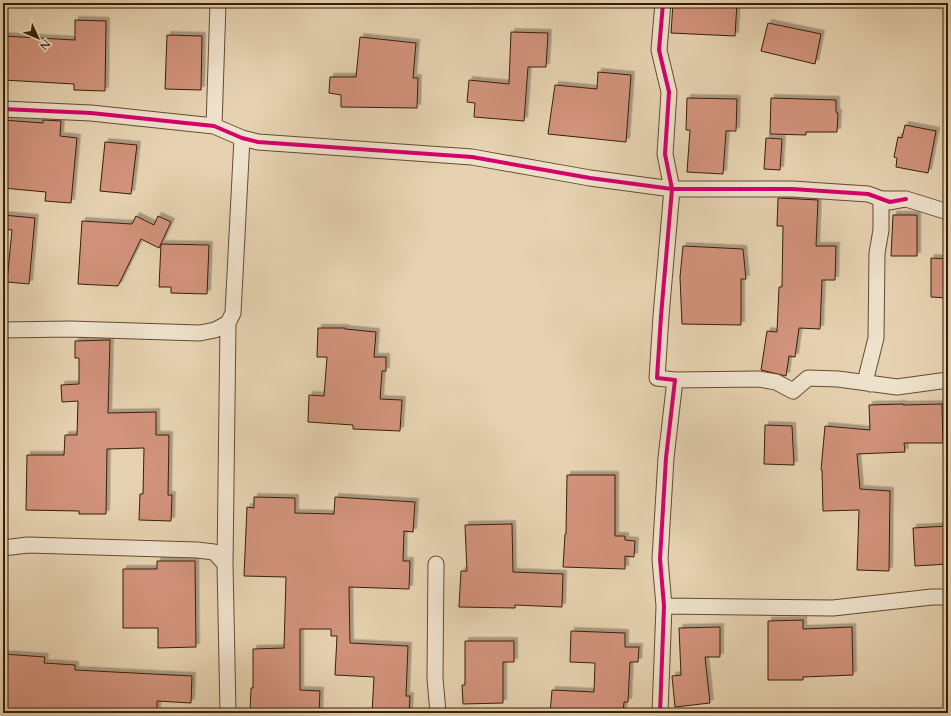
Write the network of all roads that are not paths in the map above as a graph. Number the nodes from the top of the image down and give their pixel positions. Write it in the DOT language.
graph roads {
  1 [pos="218,3"];
  2 [pos="663,3"];
  3 [pos="3,109"];
  4 [pos="214,126"];
  5 [pos="242,138"];
  6 [pos="672,189"];
  7 [pos="906,199"];
  8 [pos="948,212"];
  9 [pos="228,322"];
  10 [pos="3,330"];
  11 [pos="674,380"];
  12 [pos="948,380"];
  13 [pos="870,384"];
  14 [pos="3,548"];
  15 [pos="225,564"];
  16 [pos="436,564"];
  17 [pos="948,597"];
  18 [pos="664,606"];
  19 [pos="228,713"];
  20 [pos="438,713"];
  21 [pos="660,713"];
  1 -- 4 [label="street"];
  2 -- 6 [label="street"];
  3 -- 4 [label="street"];
  4 -- 5 [label="street"];
  5 -- 6 [label="street"];
  5 -- 9 [label="street"];
  6 -- 7 [label="street"];
  6 -- 11 [label="street"];
  7 -- 8 [label="street"];
  7 -- 13 [label="street"];
  9 -- 10 [label="street"];
  9 -- 15 [label="street"];
  11 -- 13 [label="street"];
  11 -- 18 [label="street"];
  12 -- 13 [label="street"];
  14 -- 15 [label="street"];
  15 -- 19 [label="street"];
  16 -- 20 [label="street"];
  17 -- 18 [label="street"];
  18 -- 21 [label="street"];
}
